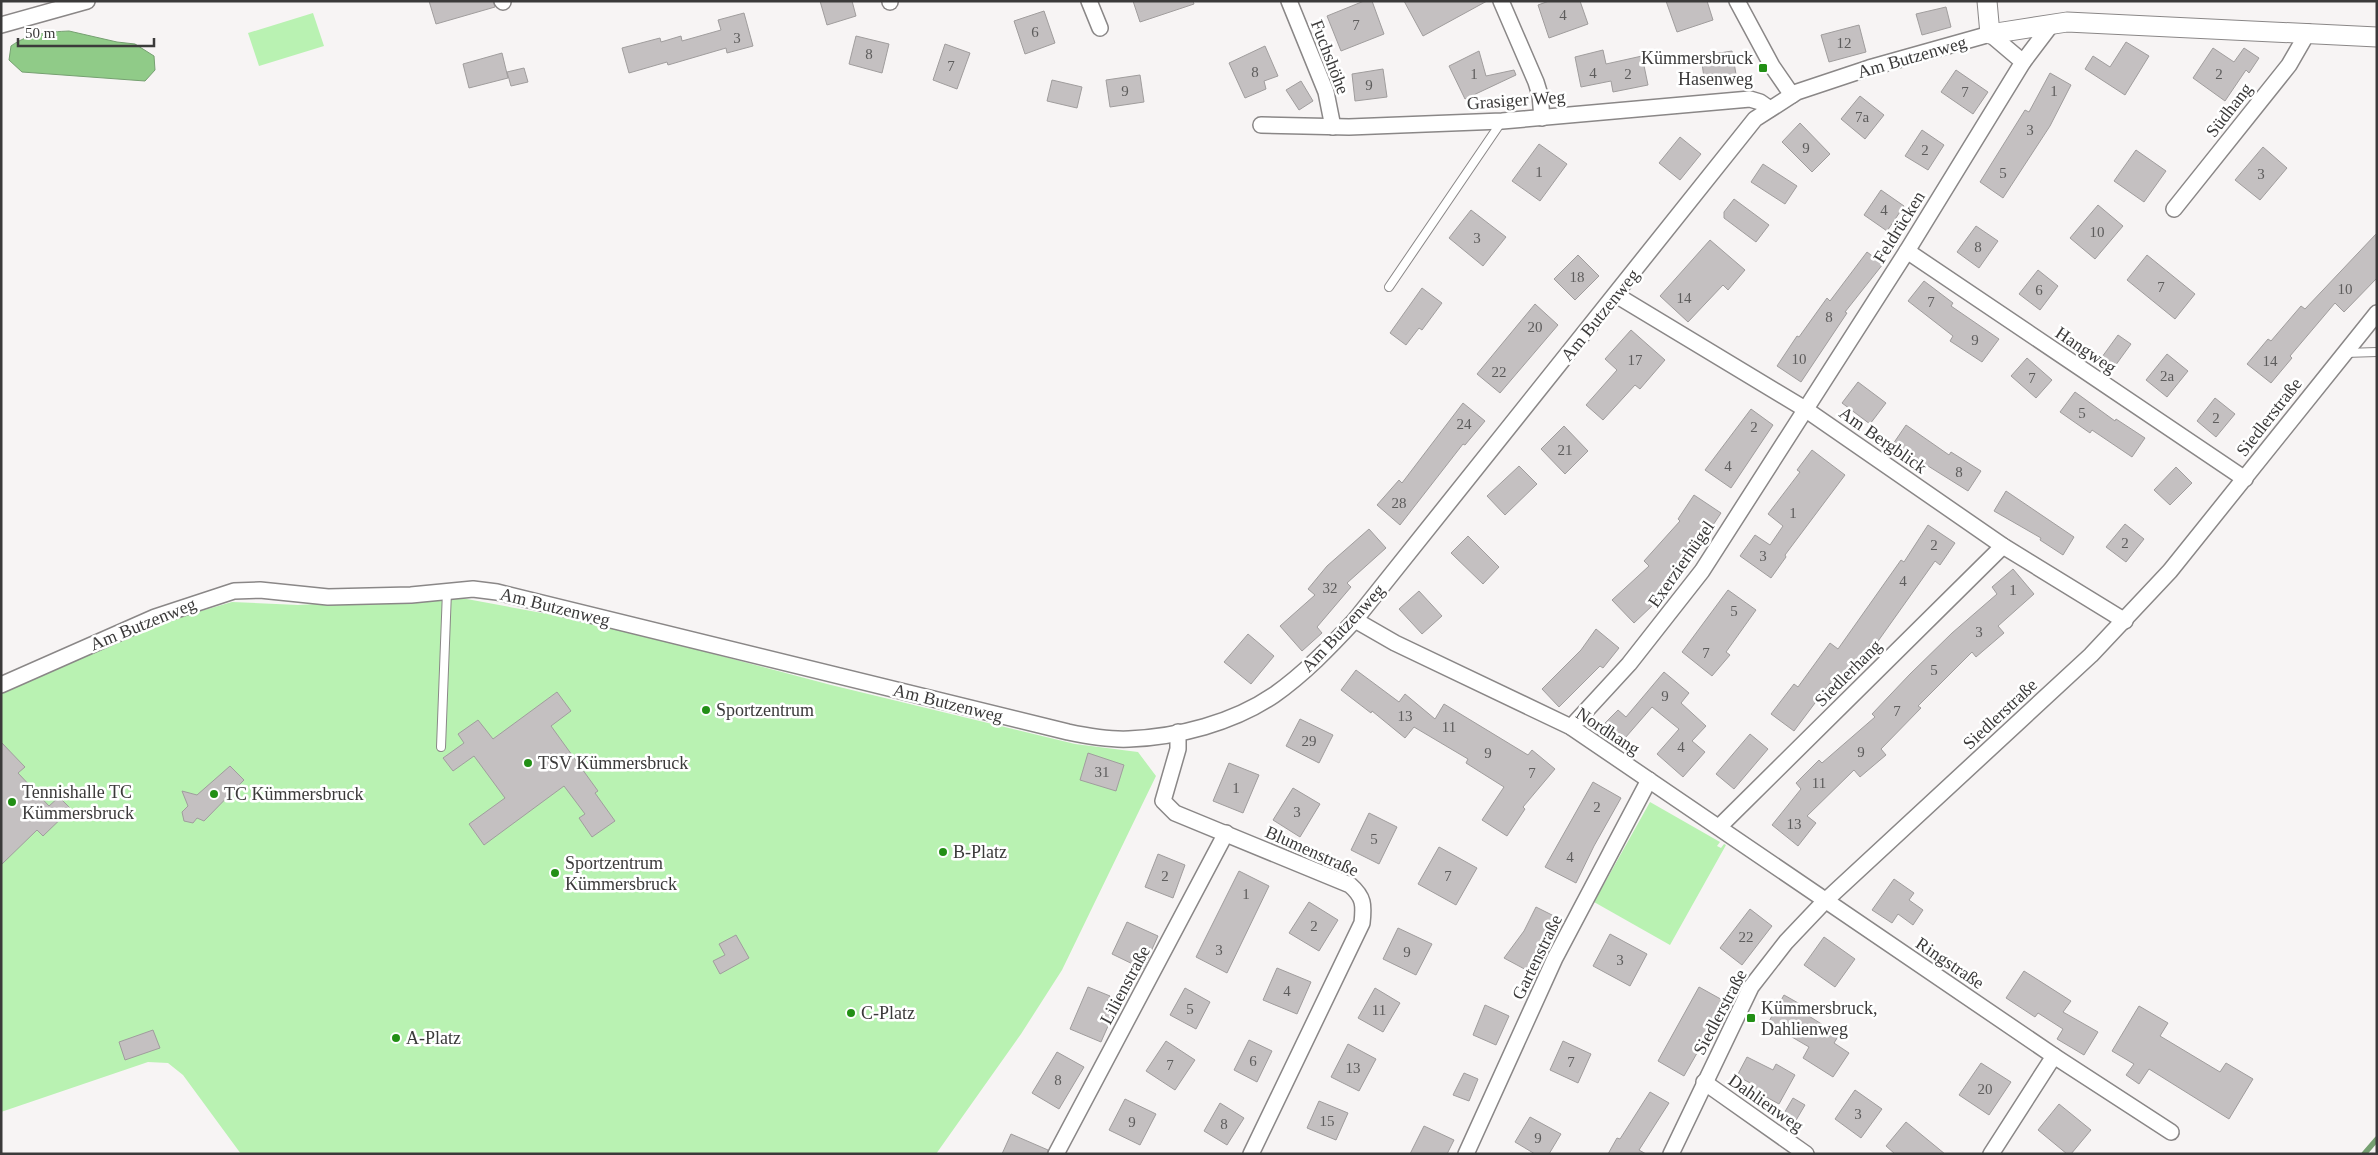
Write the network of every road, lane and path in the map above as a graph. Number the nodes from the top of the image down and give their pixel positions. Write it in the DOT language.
graph roads {
  1 [pos="87,1"];
  2 [pos="1089,1"];
  3 [pos="1289,1"];
  4 [pos="1501,1"];
  5 [pos="1737,1"];
  6 [pos="1987,1"];
  7 [pos="1,24"];
  8 [pos="2051,25"];
  9 [pos="1100,28"];
  10 [pos="2308,32"];
  11 [pos="1990,34"];
  12 [pos="2377,37"];
  13 [pos="2023,62"];
  14 [pos="1792,95"];
  15 [pos="1770,109"];
  16 [pos="1542,118"];
  17 [pos="1502,121"];
  18 [pos="1261,125"];
  19 [pos="1333,127"];
  20 [pos="2174,209"];
  21 [pos="1907,251"];
  22 [pos="1389,287"];
  23 [pos="1616,295"];
  24 [pos="2377,313"];
  25 [pos="2377,352"];
  26 [pos="2343,353"];
  27 [pos="1804,409"];
  28 [pos="2245,479"];
  29 [pos="2003,546"];
  30 [pos="447,591"];
  31 [pos="1355,620"];
  32 [pos="2125,621"];
  33 [pos="1,685"];
  34 [pos="1571,728"];
  35 [pos="1178,732"];
  36 [pos="441,747"];
  37 [pos="1650,780"];
  38 [pos="1719,827"];
  39 [pos="1226,833"];
  40 [pos="1824,902"];
  41 [pos="2054,1056"];
  42 [pos="1704,1082"];
  43 [pos="2171,1132"];
  44 [pos="1056,1154"];
  45 [pos="1251,1154"];
  46 [pos="1466,1154"];
  47 [pos="1671,1154"];
  48 [pos="1806,1154"];
  49 [pos="1991,1154"];
  1 -- 7 [label="street"];
  2 -- 9 [label="street"];
  3 -- 19 [label="street, Fuchshöhe"];
  4 -- 16 [label="street"];
  5 -- 14 [label="street"];
  6 -- 11 [label="street"];
  8 -- 10 [label="street, Am Butzenweg"];
  8 -- 11 [label="street, Am Butzenweg"];
  8 -- 13 [label="street, Feldrücken"];
  10 -- 12 [label="street, Am Butzenweg"];
  10 -- 20 [label="street, Südhang"];
  11 -- 13 [label="street"];
  11 -- 14 [label="street, Am Butzenweg"];
  13 -- 21 [label="street, Feldrücken"];
  14 -- 15 [label="street, Am Butzenweg"];
  15 -- 16 [label="street, Grasiger Weg"];
  15 -- 23 [label="street, Am Butzenweg"];
  16 -- 17 [label="street, Grasiger Weg"];
  17 -- 19 [label="street, Grasiger Weg"];
  17 -- 22 [label="lane"];
  18 -- 19 [label="street, Grasiger Weg"];
  21 -- 27 [label="street, Feldrücken"];
  21 -- 28 [label="street, Hangweg"];
  23 -- 27 [label="street, Am Bergblick"];
  23 -- 31 [label="street, Am Butzenweg"];
  24 -- 26 [label="street, Siedlerstraße"];
  25 -- 26 [label="lane"];
  26 -- 28 [label="street, Siedlerstraße"];
  27 -- 29 [label="street, Am Bergblick"];
  27 -- 34 [label="street, Exerzierhügel"];
  28 -- 32 [label="street, Siedlerstraße"];
  29 -- 32 [label="street, Am Bergblick"];
  29 -- 38 [label="street, Siedlerhang"];
  30 -- 33 [label="street, Am Butzenweg"];
  30 -- 35 [label="street, Am Butzenweg"];
  30 -- 36 [label="lane"];
  31 -- 34 [label="street, Nordhang"];
  31 -- 35 [label="street, Am Butzenweg"];
  32 -- 40 [label="street, Siedlerstraße"];
  34 -- 37 [label="street, Nordhang"];
  35 -- 39 [label="street, Blumenstraße"];
  37 -- 38 [label="street, Nordhang"];
  37 -- 46 [label="street, Gartenstraße"];
  38 -- 40 [label="street, Nordhang"];
  39 -- 44 [label="street, Lilienstraße"];
  39 -- 45 [label="street, Blumenstraße"];
  40 -- 41 [label="street, Ringstraße"];
  40 -- 42 [label="street, Siedlerstraße"];
  41 -- 43 [label="street, Ringstraße"];
  41 -- 49 [label="street"];
  42 -- 47 [label="street, Siedlerstraße"];
  42 -- 48 [label="street, Dahlienweg"];
}
